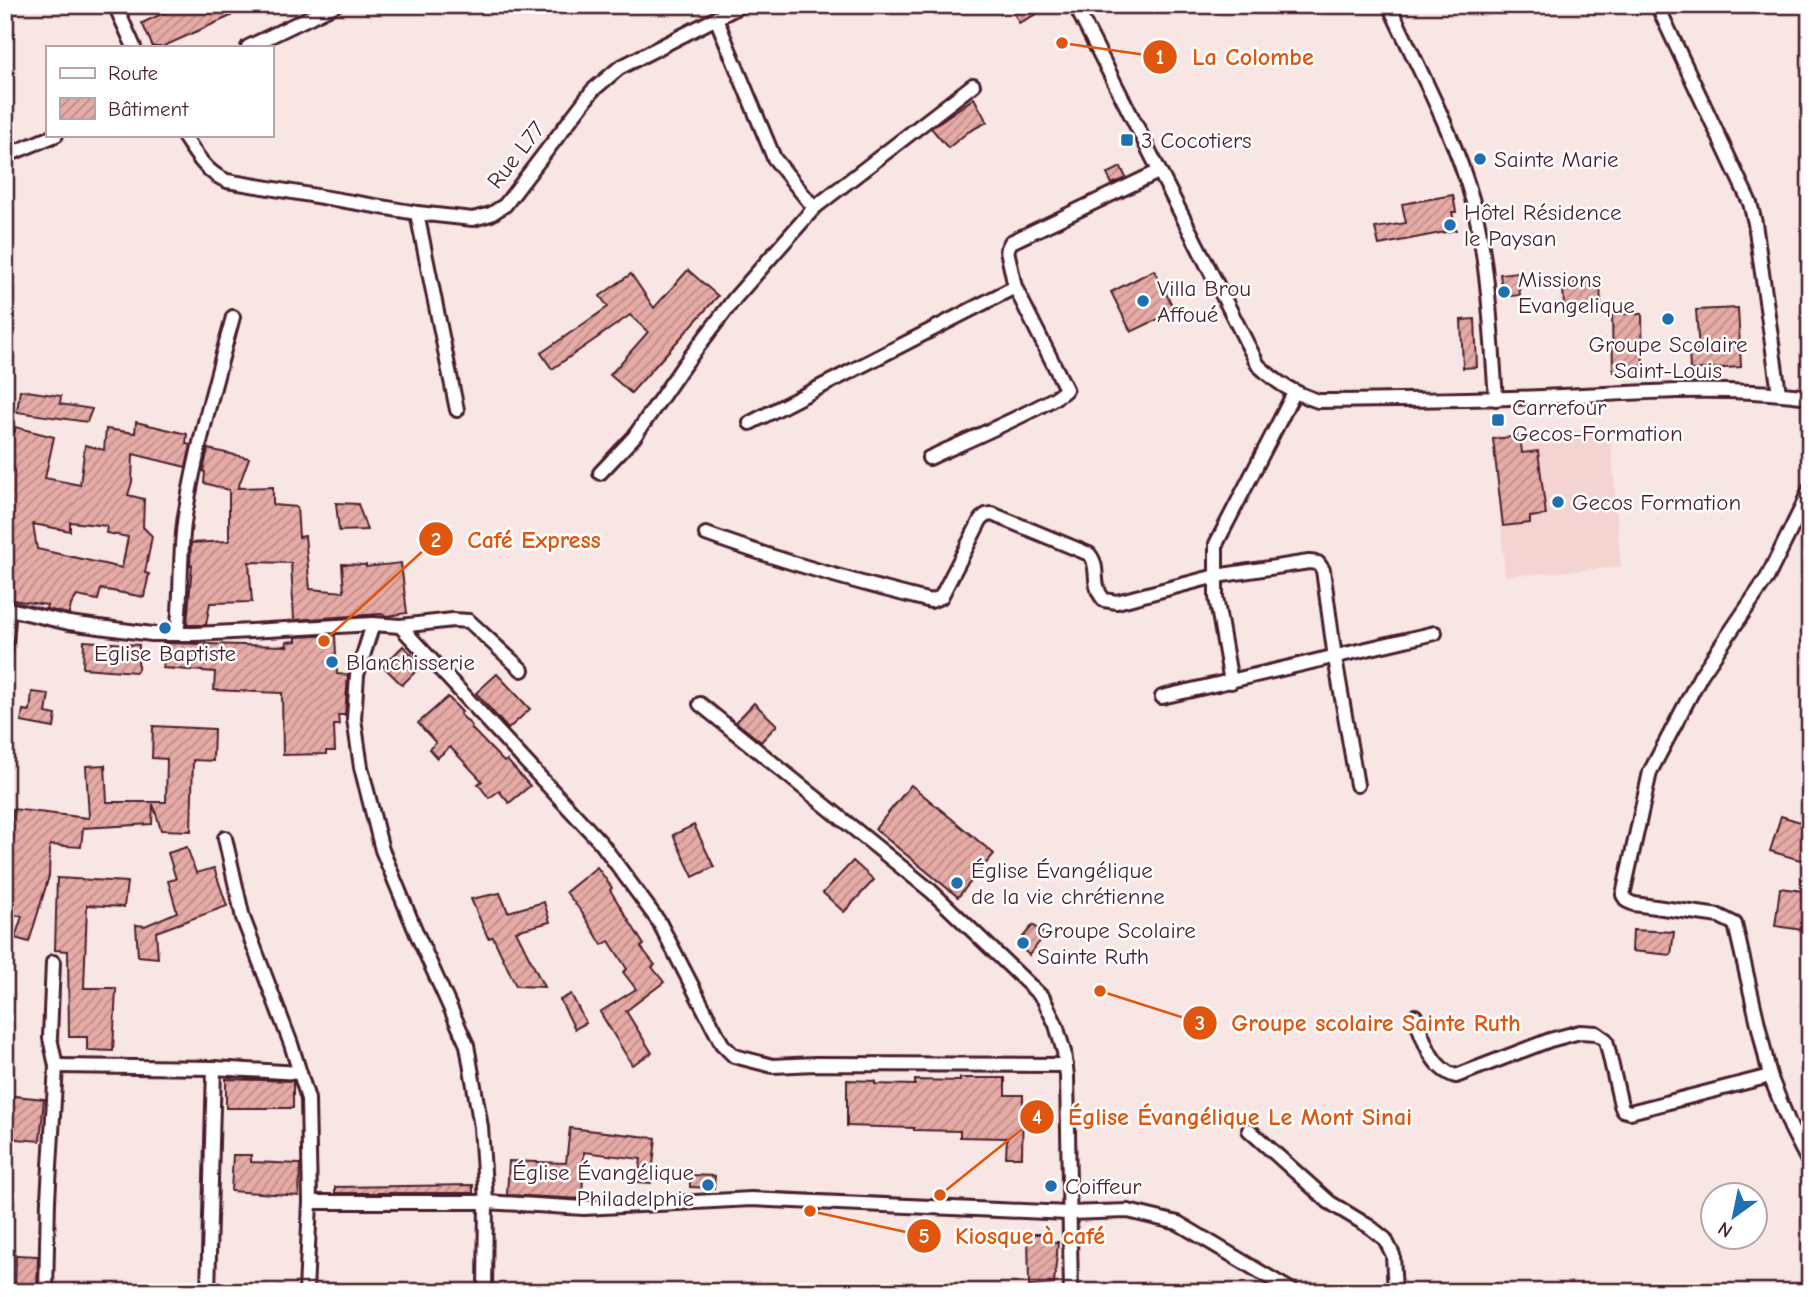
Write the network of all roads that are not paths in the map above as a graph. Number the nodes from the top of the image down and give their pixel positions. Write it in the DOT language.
graph roads {
  1 [pos="115,5"];
  2 [pos="335,5"];
  3 [pos="742,5"];
  4 [pos="1074,5"];
  5 [pos="1389,5"];
  6 [pos="1657,5"];
  7 [pos="716,18"];
  8 [pos="134,46"];
  9 [pos="250,46"];
  10 [pos="973,85"];
  11 [pos="54,136"];
  12 [pos="184,136"];
  13 [pos="5,156"];
  14 [pos="1158,172"];
  15 [pos="814,208"];
  16 [pos="417,213"];
  17 [pos="1016,287"];
  18 [pos="233,317"];
  19 [pos="1294,393"];
  20 [pos="1779,393"];
  21 [pos="1810,397"];
  22 [pos="1496,399"];
  23 [pos="457,411"];
  24 [pos="750,423"];
  25 [pos="929,458"];
  26 [pos="600,473"];
  27 [pos="1810,488"];
  28 [pos="706,534"];
  29 [pos="1216,576"];
  30 [pos="7,609"];
  31 [pos="373,624"];
  32 [pos="400,626"];
  33 [pos="1435,633"];
  34 [pos="177,634"];
  35 [pos="5,650"];
  36 [pos="1335,658"];
  37 [pos="522,670"];
  38 [pos="1231,682"];
  39 [pos="1161,697"];
  40 [pos="700,704"];
  41 [pos="1357,785"];
  42 [pos="225,838"];
  43 [pos="53,962"];
  44 [pos="1415,1016"];
  45 [pos="1066,1065"];
  46 [pos="57,1066"];
  47 [pos="214,1068"];
  48 [pos="300,1073"];
  49 [pos="1770,1076"];
  50 [pos="1249,1130"];
  51 [pos="1810,1165"];
  52 [pos="310,1202"];
  53 [pos="486,1202"];
  54 [pos="1068,1213"];
  55 [pos="46,1292"];
  56 [pos="208,1292"];
  57 [pos="306,1292"];
  58 [pos="485,1292"];
  59 [pos="1071,1292"];
  60 [pos="1294,1292"];
  61 [pos="1395,1292"];
  1 -- 8 [label="street"];
  2 -- 9 [label="street"];
  3 -- 7 [label="street, Rue L77"];
  4 -- 14 [label="street"];
  5 -- 22 [label="street"];
  6 -- 20 [label="street"];
  7 -- 15 [label="street"];
  7 -- 16 [label="street, Rue L77"];
  10 -- 15 [label="street"];
  11 -- 13 [label="street"];
  12 -- 16 [label="street, Rue L77"];
  14 -- 17 [label="street"];
  14 -- 19 [label="street"];
  15 -- 26 [label="street"];
  16 -- 23 [label="street"];
  17 -- 24 [label="street"];
  17 -- 25 [label="street"];
  18 -- 34 [label="street"];
  19 -- 22 [label="street"];
  19 -- 29 [label="street"];
  20 -- 21 [label="street"];
  20 -- 22 [label="street"];
  27 -- 49 [label="street"];
  28 -- 29 [label="street"];
  29 -- 36 [label="street"];
  29 -- 38 [label="street"];
  30 -- 34 [label="street"];
  30 -- 35 [label="street"];
  31 -- 32 [label="street"];
  31 -- 34 [label="street"];
  31 -- 53 [label="street"];
  32 -- 37 [label="street"];
  32 -- 45 [label="street"];
  33 -- 36 [label="street"];
  36 -- 38 [label="street"];
  36 -- 41 [label="street"];
  38 -- 39 [label="street"];
  40 -- 45 [label="street"];
  42 -- 48 [label="street"];
  43 -- 46 [label="street"];
  44 -- 49 [label="street"];
  45 -- 54 [label="street"];
  46 -- 47 [label="street"];
  46 -- 55 [label="street"];
  47 -- 48 [label="street"];
  47 -- 56 [label="street"];
  48 -- 52 [label="street"];
  49 -- 51 [label="street"];
  50 -- 61 [label="street"];
  52 -- 53 [label="street"];
  52 -- 57 [label="street"];
  53 -- 54 [label="street"];
  53 -- 58 [label="street"];
  54 -- 59 [label="street"];
  54 -- 60 [label="street"];
}
